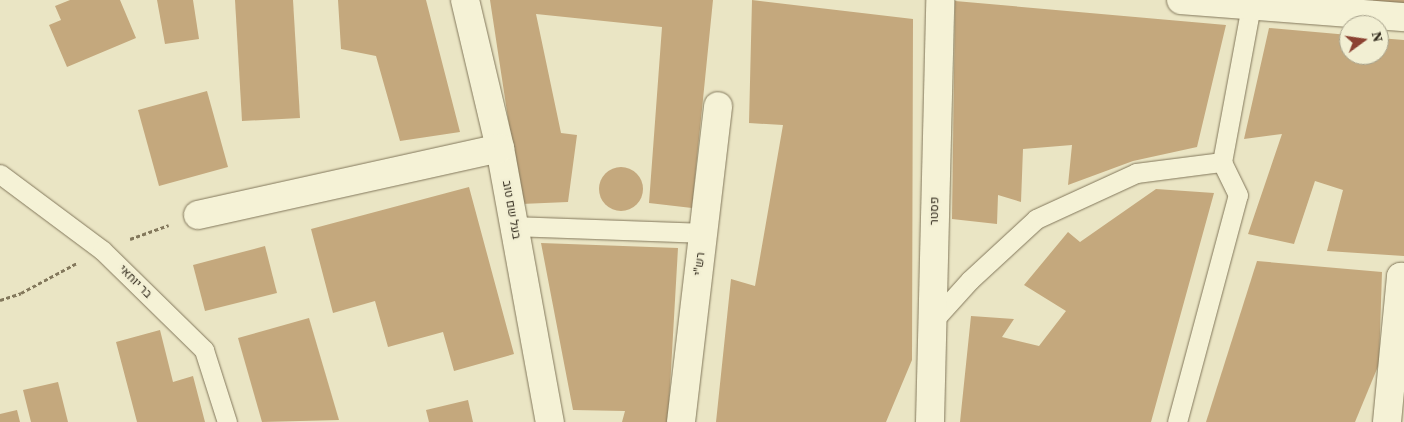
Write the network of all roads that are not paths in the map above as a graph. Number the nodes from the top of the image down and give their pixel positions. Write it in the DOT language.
graph roads {
  1 [pos="465,0"];
  2 [pos="940,0"];
  3 [pos="1181,0"];
  4 [pos="1295,4"];
  5 [pos="1251,5"];
  6 [pos="1404,17"];
  7 [pos="718,106"];
  8 [pos="500,148"];
  9 [pos="1222,162"];
  10 [pos="0,174"];
  11 [pos="198,215"];
  12 [pos="514,226"];
  13 [pos="704,233"];
  14 [pos="1404,277"];
  15 [pos="932,321"];
  16 [pos="227,422"];
  17 [pos="550,422"];
  18 [pos="681,422"];
  19 [pos="930,422"];
  20 [pos="1177,422"];
  21 [pos="1387,422"];
  1 -- 8 [label="street, בעל שם טוב"];
  2 -- 15 [label="street, פסטר"];
  3 -- 5 [label="street"];
  4 -- 5 [label="street"];
  4 -- 6 [label="street"];
  5 -- 9 [label="lane"];
  7 -- 13 [label="street, רש\"י"];
  8 -- 11 [label="street"];
  8 -- 12 [label="street, בעל שם טוב"];
  9 -- 15 [label="lane"];
  9 -- 20 [label="lane"];
  10 -- 16 [label="lane, בר יוחאי"];
  12 -- 13 [label="lane"];
  12 -- 17 [label="street, בעל שם טוב"];
  13 -- 18 [label="street, רש\"י"];
  14 -- 21 [label="street"];
  15 -- 19 [label="street, פסטר"];
}
